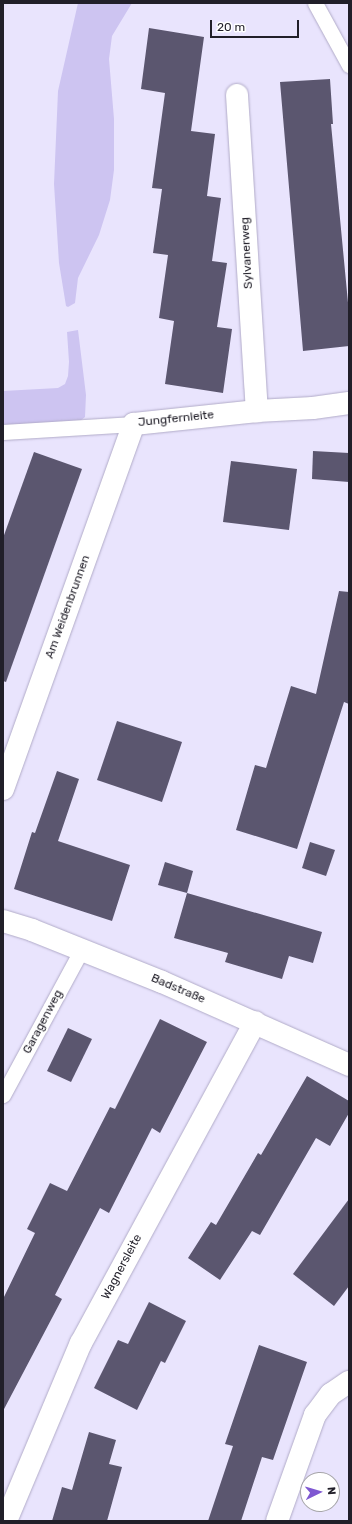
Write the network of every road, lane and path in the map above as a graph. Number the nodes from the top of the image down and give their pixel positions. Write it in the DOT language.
graph roads {
  1 [pos="316,3"];
  2 [pos="349,65"];
  3 [pos="237,95"];
  4 [pos="349,403"];
  5 [pos="256,411"];
  6 [pos="134,424"];
  7 [pos="3,432"];
  8 [pos="3,789"];
  9 [pos="3,921"];
  10 [pos="82,949"];
  11 [pos="255,1022"];
  12 [pos="349,1064"];
  13 [pos="3,1095"];
  14 [pos="349,1382"];
  15 [pos="6,1521"];
  16 [pos="277,1521"];
  1 -- 2 [label="lane"];
  3 -- 5 [label="street, Sylvanerweg"];
  4 -- 5 [label="street, Jungfernleite"];
  5 -- 6 [label="street, Jungfernleite"];
  6 -- 7 [label="lane, Jungfernleite"];
  6 -- 8 [label="street, Am Weidenbrunnen"];
  9 -- 10 [label="street, Badstraße"];
  10 -- 11 [label="street, Badstraße"];
  10 -- 13 [label="lane, Garagenweg"];
  11 -- 12 [label="street, Badstraße"];
  11 -- 15 [label="street, Wagnersleite"];
  14 -- 16 [label="street"];
}
